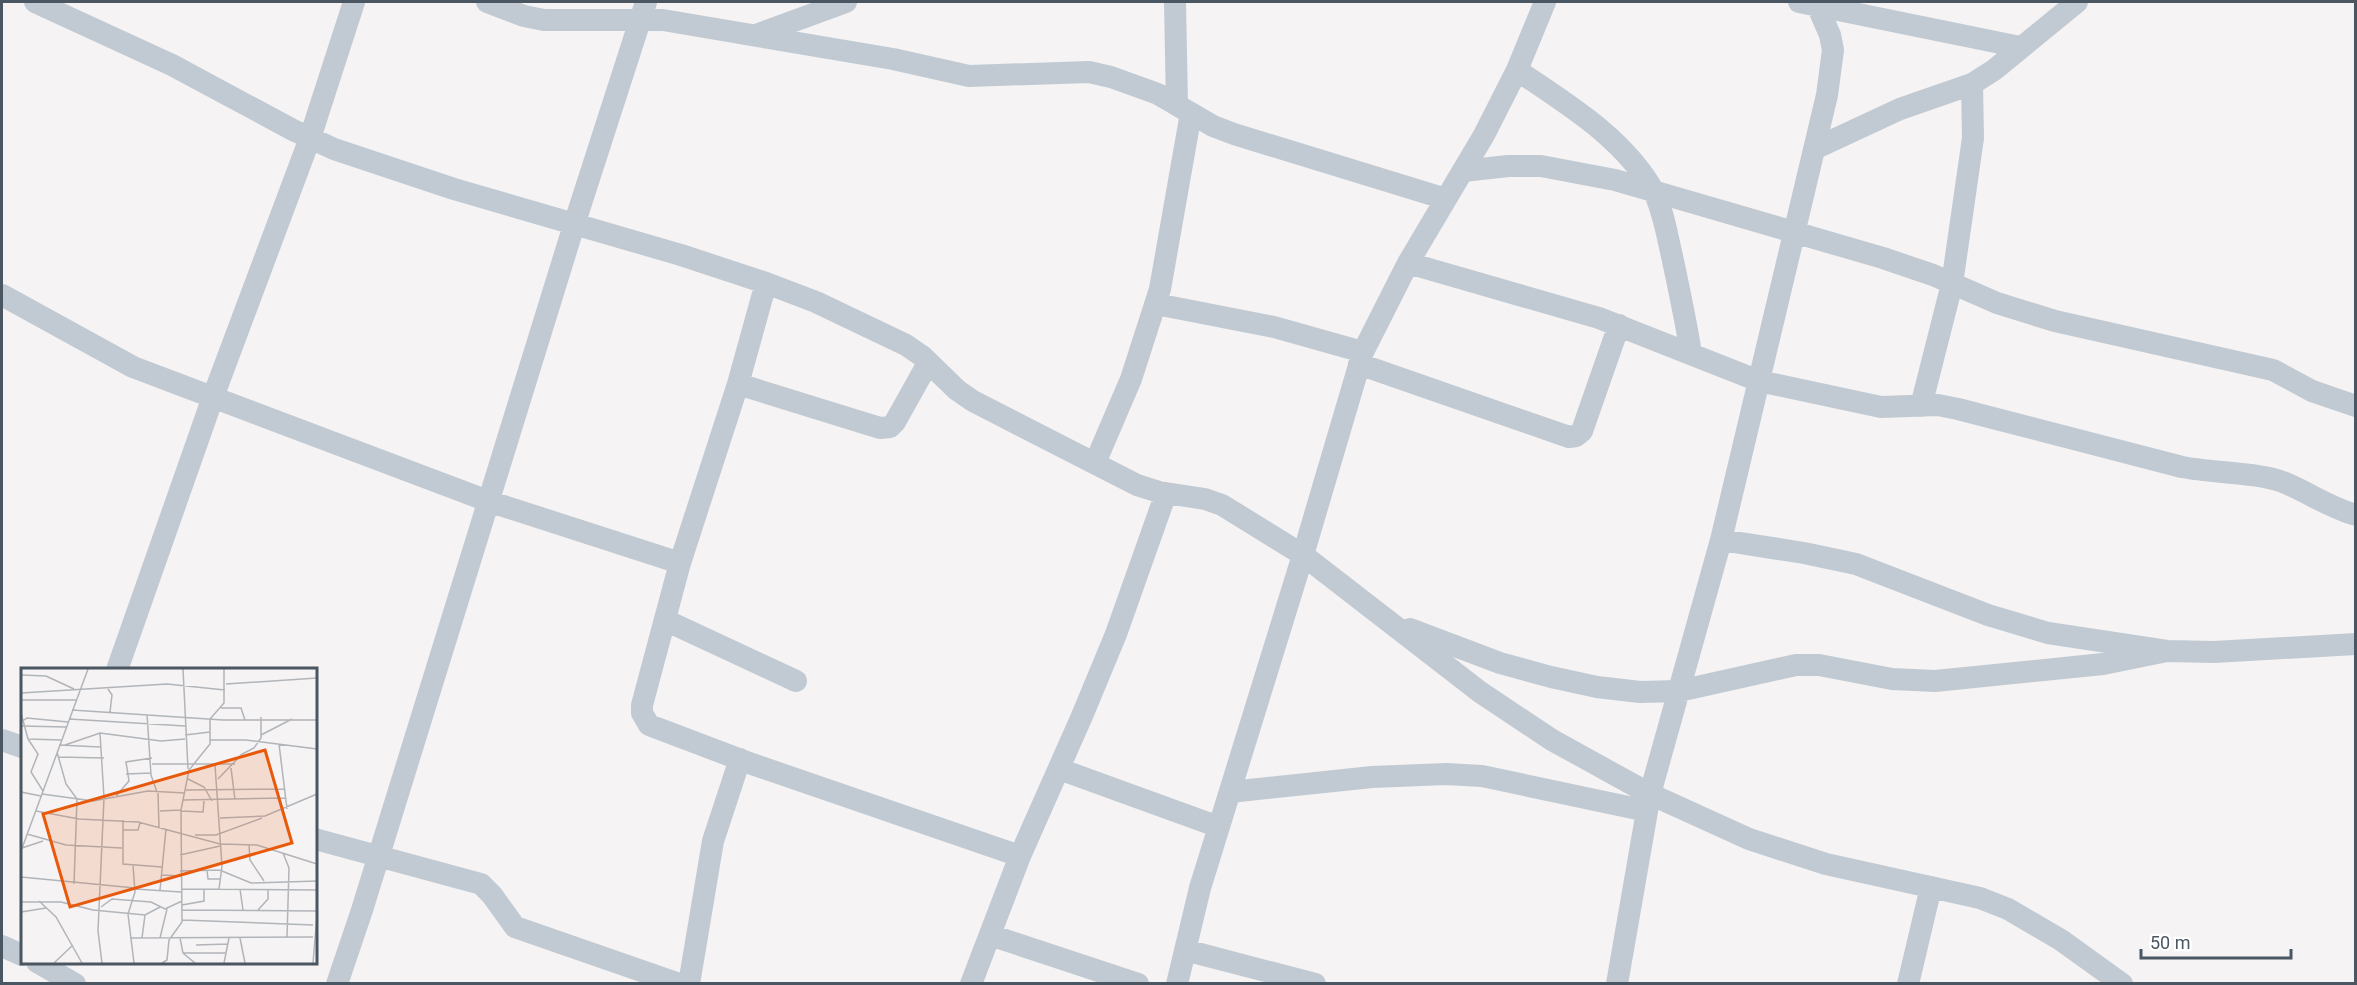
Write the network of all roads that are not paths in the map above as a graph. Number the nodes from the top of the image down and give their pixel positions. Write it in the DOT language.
graph roads {
  1 [pos="35,2"];
  2 [pos="354,2"];
  3 [pos="488,2"];
  4 [pos="846,2"];
  5 [pos="1175,2"];
  6 [pos="1545,2"];
  7 [pos="2077,2"];
  8 [pos="1808,3"];
  9 [pos="644,10"];
  10 [pos="754,35"];
  11 [pos="2020,47"];
  12 [pos="1517,70"];
  13 [pos="1972,84"];
  14 [pos="1184,109"];
  15 [pos="310,138"];
  16 [pos="1814,149"];
  17 [pos="1463,171"];
  18 [pos="1654,191"];
  19 [pos="1446,199"];
  20 [pos="574,225"];
  21 [pos="1796,232"];
  22 [pos="1408,263"];
  23 [pos="766,283"];
  24 [pos="1952,284"];
  25 [pos="2,295"];
  26 [pos="1156,304"];
  27 [pos="1618,325"];
  28 [pos="1691,354"];
  29 [pos="1361,358"];
  30 [pos="928,363"];
  31 [pos="1760,381"];
  32 [pos="738,384"];
  33 [pos="213,397"];
  34 [pos="1922,406"];
  35 [pos="2355,406"];
  36 [pos="1095,463"];
  37 [pos="1166,493"];
  38 [pos="488,501"];
  39 [pos="2355,515"];
  40 [pos="1721,540"];
  41 [pos="1303,555"];
  42 [pos="680,563"];
  43 [pos="665,620"];
  44 [pos="1386,620"];
  45 [pos="2355,644"];
  46 [pos="2167,651"];
  47 [pos="118,668"];
  48 [pos="796,681"];
  49 [pos="1679,691"];
  50 [pos="2,740"];
  51 [pos="21,747"];
  52 [pos="740,759"];
  53 [pos="1059,769"];
  54 [pos="1230,792"];
  55 [pos="1648,803"];
  56 [pos="1219,827"];
  57 [pos="316,838"];
  58 [pos="1020,856"];
  59 [pos="378,857"];
  60 [pos="1931,887"];
  61 [pos="990,935"];
  62 [pos="2,946"];
  63 [pos="1185,950"];
  64 [pos="21,955"];
  65 [pos="39,964"];
  66 [pos="75,984"];
  67 [pos="337,984"];
  68 [pos="679,984"];
  69 [pos="689,984"];
  70 [pos="971,984"];
  71 [pos="1138,984"];
  72 [pos="1177,984"];
  73 [pos="1315,984"];
  74 [pos="1617,984"];
  75 [pos="1908,984"];
  76 [pos="2122,984"];
  1 -- 15 [label="street"];
  2 -- 15 [label="street"];
  3 -- 9 [label="street"];
  4 -- 10 [label="street"];
  5 -- 14 [label="street"];
  6 -- 12 [label="street"];
  7 -- 11 [label="street"];
  8 -- 11 [label="street"];
  8 -- 16 [label="street"];
  9 -- 10 [label="street"];
  9 -- 20 [label="street"];
  10 -- 14 [label="street"];
  11 -- 13 [label="street"];
  12 -- 17 [label="street"];
  12 -- 18 [label="street"];
  13 -- 16 [label="street"];
  13 -- 24 [label="street"];
  14 -- 19 [label="street"];
  14 -- 26 [label="street"];
  15 -- 20 [label="street"];
  15 -- 33 [label="street"];
  16 -- 21 [label="street"];
  17 -- 18 [label="street"];
  17 -- 19 [label="street"];
  18 -- 21 [label="street"];
  18 -- 28 [label="street"];
  19 -- 22 [label="street"];
  20 -- 23 [label="street"];
  20 -- 38 [label="street"];
  21 -- 24 [label="street"];
  21 -- 31 [label="street"];
  22 -- 27 [label="street"];
  22 -- 29 [label="street"];
  23 -- 30 [label="street"];
  23 -- 32 [label="street"];
  24 -- 34 [label="street"];
  24 -- 35 [label="street"];
  25 -- 33 [label="street"];
  26 -- 29 [label="street"];
  26 -- 36 [label="street"];
  27 -- 28 [label="street"];
  27 -- 29 [label="street"];
  28 -- 31 [label="street"];
  29 -- 41 [label="street"];
  30 -- 32 [label="street"];
  30 -- 36 [label="street"];
  31 -- 34 [label="street"];
  31 -- 40 [label="street"];
  32 -- 42 [label="street"];
  33 -- 38 [label="street"];
  33 -- 47 [label="street"];
  34 -- 39 [label="street"];
  36 -- 37 [label="street"];
  37 -- 41 [label="street"];
  37 -- 53 [label="street"];
  38 -- 42 [label="street"];
  38 -- 59 [label="street"];
  40 -- 46 [label="street"];
  40 -- 49 [label="street"];
  41 -- 44 [label="street"];
  41 -- 54 [label="street"];
  42 -- 43 [label="street"];
  43 -- 48 [label="street"];
  43 -- 52 [label="street"];
  44 -- 49 [label="street"];
  44 -- 55 [label="street"];
  45 -- 46 [label="street"];
  46 -- 49 [label="street"];
  49 -- 55 [label="street"];
  50 -- 51 [label="street"];
  52 -- 58 [label="street"];
  52 -- 69 [label="street"];
  53 -- 56 [label="street"];
  53 -- 58 [label="street"];
  54 -- 55 [label="street"];
  54 -- 56 [label="street"];
  55 -- 60 [label="street"];
  55 -- 74 [label="street"];
  56 -- 63 [label="street"];
  57 -- 59 [label="street"];
  58 -- 61 [label="street"];
  59 -- 67 [label="street"];
  59 -- 68 [label="street"];
  60 -- 75 [label="street"];
  60 -- 76 [label="street"];
  61 -- 70 [label="street"];
  61 -- 71 [label="street"];
  62 -- 64 [label="street"];
  63 -- 72 [label="street"];
  63 -- 73 [label="street"];
  65 -- 66 [label="street"];
}
